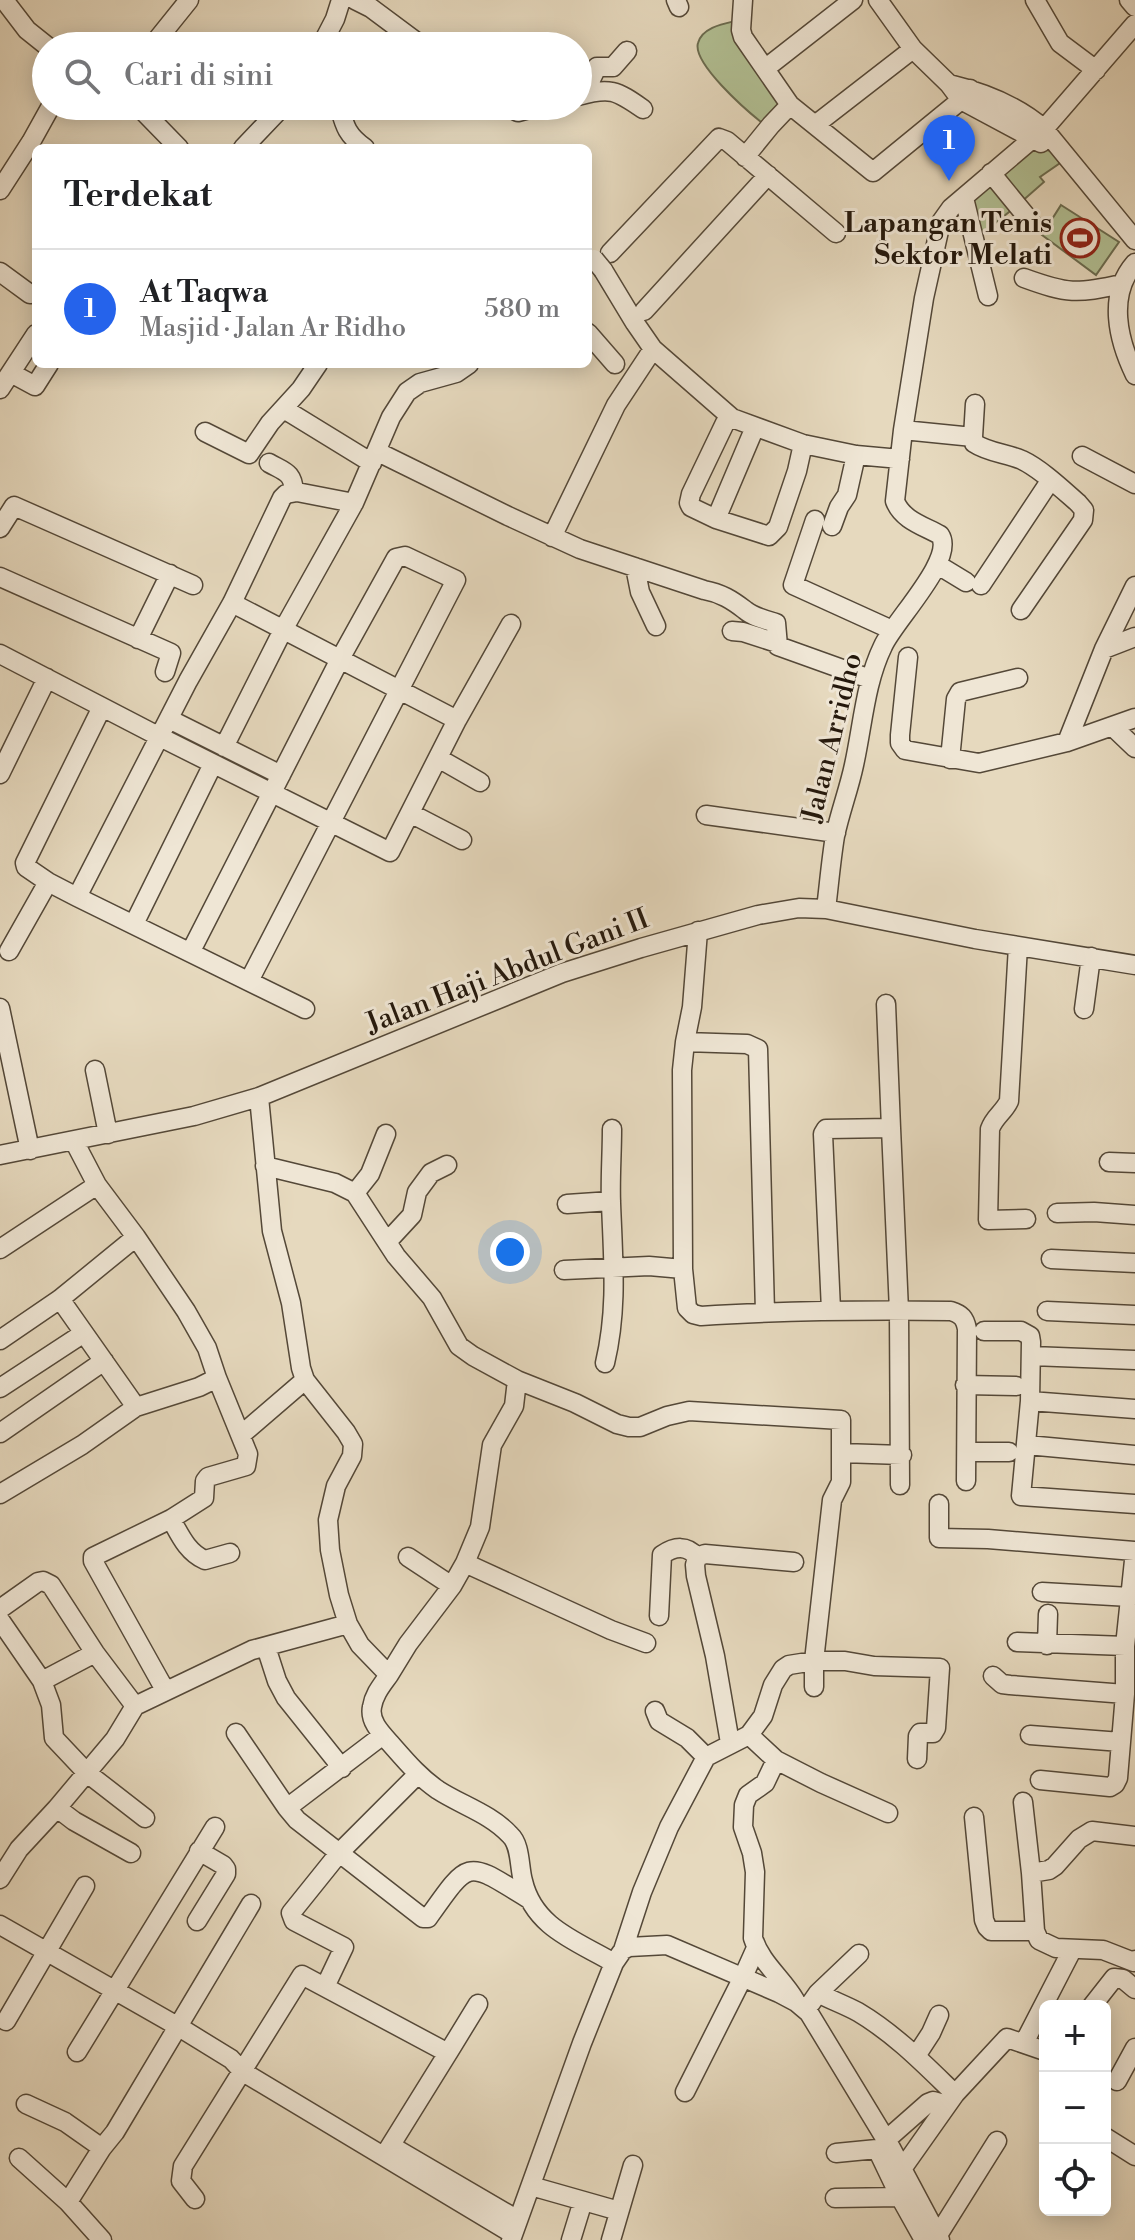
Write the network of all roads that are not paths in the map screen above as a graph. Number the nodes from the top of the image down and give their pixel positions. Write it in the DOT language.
graph roads {
  1 [pos="4,0"];
  2 [pos="189,0"];
  3 [pos="341,0"];
  4 [pos="355,0"];
  5 [pos="743,0"];
  6 [pos="853,0"];
  7 [pos="878,0"];
  8 [pos="1035,0"];
  9 [pos="1129,0"];
  10 [pos="1135,7"];
  11 [pos="1135,24"];
  12 [pos="163,32"];
  13 [pos="329,32"];
  14 [pos="403,32"];
  15 [pos="32,34"];
  16 [pos="913,49"];
  17 [pos="627,51"];
  18 [pos="766,68"];
  19 [pos="1096,70"];
  20 [pos="592,76"];
  21 [pos="592,92"];
  22 [pos="966,95"];
  23 [pos="790,105"];
  24 [pos="643,109"];
  25 [pos="43,120"];
  26 [pos="152,120"];
  27 [pos="270,120"];
  28 [pos="343,120"];
  29 [pos="815,125"];
  30 [pos="1038,134"];
  31 [pos="175,144"];
  32 [pos="247,144"];
  33 [pos="360,144"];
  34 [pos="748,154"];
  35 [pos="991,173"];
  36 [pos="768,175"];
  37 [pos="0,190"];
  38 [pos="964,198"];
  39 [pos="1031,222"];
  40 [pos="836,233"];
  41 [pos="1135,240"];
  42 [pos="596,263"];
  43 [pos="1135,263"];
  44 [pos="0,272"];
  45 [pos="1024,278"];
  46 [pos="1122,284"];
  47 [pos="30,294"];
  48 [pos="988,296"];
  49 [pos="644,311"];
  50 [pos="1127,337"];
  51 [pos="592,338"];
  52 [pos="32,340"];
  53 [pos="653,349"];
  54 [pos="615,364"];
  55 [pos="46,368"];
  56 [pos="315,368"];
  57 [pos="463,368"];
  58 [pos="1132,368"];
  59 [pos="11,373"];
  60 [pos="0,389"];
  61 [pos="975,404"];
  62 [pos="284,409"];
  63 [pos="732,418"];
  64 [pos="755,427"];
  65 [pos="903,430"];
  66 [pos="205,432"];
  67 [pos="973,440"];
  68 [pos="803,444"];
  69 [pos="856,455"];
  70 [pos="1082,456"];
  71 [pos="375,457"];
  72 [pos="900,459"];
  73 [pos="269,463"];
  74 [pos="1050,481"];
  75 [pos="1135,484"];
  76 [pos="294,492"];
  77 [pos="354,503"];
  78 [pos="716,519"];
  79 [pos="0,528"];
  80 [pos="552,537"];
  81 [pos="938,565"];
  82 [pos="635,567"];
  83 [pos="170,574"];
  84 [pos="0,577"];
  85 [pos="193,585"];
  86 [pos="1135,586"];
  87 [pos="232,603"];
  88 [pos="1021,610"];
  89 [pos="511,624"];
  90 [pos="656,626"];
  91 [pos="283,630"];
  92 [pos="892,630"];
  93 [pos="732,631"];
  94 [pos="1135,637"];
  95 [pos="138,639"];
  96 [pos="777,643"];
  97 [pos="1104,649"];
  98 [pos="0,654"];
  99 [pos="908,657"];
  100 [pos="340,659"];
  101 [pos="165,672"];
  102 [pos="872,672"];
  103 [pos="47,678"];
  104 [pos="1018,678"];
  105 [pos="399,689"];
  106 [pos="102,707"];
  107 [pos="1135,718"];
  108 [pos="169,719"];
  109 [pos="457,720"];
  110 [pos="1113,727"];
  111 [pos="160,737"];
  112 [pos="1067,742"];
  113 [pos="224,747"];
  114 [pos="1135,748"];
  115 [pos="438,758"];
  116 [pos="950,759"];
  117 [pos="213,764"];
  118 [pos="0,774"];
  119 [pos="281,775"];
  120 [pos="480,782"];
  121 [pos="271,793"];
  122 [pos="410,813"];
  123 [pos="706,815"];
  124 [pos="331,823"];
  125 [pos="836,833"];
  126 [pos="462,840"];
  127 [pos="48,882"];
  128 [pos="77,897"];
  129 [pos="826,909"];
  130 [pos="134,924"];
  131 [pos="698,931"];
  132 [pos="1018,946"];
  133 [pos="9,951"];
  134 [pos="191,951"];
  135 [pos="1091,957"];
  136 [pos="1135,965"];
  137 [pos="249,981"];
  138 [pos="886,1004"];
  139 [pos="0,1008"];
  140 [pos="305,1009"];
  141 [pos="1084,1009"];
  142 [pos="685,1042"];
  143 [pos="95,1070"];
  144 [pos="259,1097"];
  145 [pos="891,1128"];
  146 [pos="612,1129"];
  147 [pos="108,1134"];
  148 [pos="386,1134"];
  149 [pos="74,1141"];
  150 [pos="30,1150"];
  151 [pos="0,1155"];
  152 [pos="1109,1162"];
  153 [pos="1135,1163"];
  154 [pos="447,1165"];
  155 [pos="265,1166"];
  156 [pos="97,1185"];
  157 [pos="355,1193"];
  158 [pos="611,1201"];
  159 [pos="567,1204"];
  160 [pos="1057,1213"];
  161 [pos="1135,1215"];
  162 [pos="1026,1219"];
  163 [pos="136,1237"];
  164 [pos="387,1242"];
  165 [pos="0,1249"];
  166 [pos="1051,1259"];
  167 [pos="1135,1263"];
  168 [pos="614,1267"];
  169 [pos="683,1269"];
  170 [pos="564,1270"];
  171 [pos="60,1299"];
  172 [pos="831,1310"];
  173 [pos="899,1311"];
  174 [pos="1047,1311"];
  175 [pos="765,1312"];
  176 [pos="1135,1315"];
  177 [pos="984,1331"];
  178 [pos="84,1333"];
  179 [pos="0,1340"];
  180 [pos="1032,1356"];
  181 [pos="1135,1360"];
  182 [pos="104,1361"];
  183 [pos="605,1363"];
  184 [pos="217,1378"];
  185 [pos="305,1380"];
  186 [pos="517,1380"];
  187 [pos="965,1385"];
  188 [pos="1016,1386"];
  189 [pos="0,1388"];
  190 [pos="1030,1401"];
  191 [pos="136,1407"];
  192 [pos="1135,1409"];
  193 [pos="0,1433"];
  194 [pos="241,1435"];
  195 [pos="1027,1445"];
  196 [pos="967,1452"];
  197 [pos="1009,1452"];
  198 [pos="842,1453"];
  199 [pos="902,1455"];
  200 [pos="1135,1455"];
  201 [pos="966,1481"];
  202 [pos="900,1485"];
  203 [pos="0,1494"];
  204 [pos="939,1504"];
  205 [pos="1135,1504"];
  206 [pos="171,1519"];
  207 [pos="1134,1551"];
  208 [pos="230,1553"];
  209 [pos="408,1557"];
  210 [pos="697,1557"];
  211 [pos="794,1562"];
  212 [pos="465,1563"];
  213 [pos="452,1586"];
  214 [pos="1042,1592"];
  215 [pos="1130,1597"];
  216 [pos="659,1616"];
  217 [pos="1,1620"];
  218 [pos="348,1624"];
  219 [pos="1038,1632"];
  220 [pos="646,1643"];
  221 [pos="1125,1646"];
  222 [pos="266,1647"];
  223 [pos="95,1653"];
  224 [pos="814,1661"];
  225 [pos="389,1675"];
  226 [pos="993,1676"];
  227 [pos="42,1681"];
  228 [pos="814,1687"];
  229 [pos="165,1690"];
  230 [pos="1125,1694"];
  231 [pos="135,1706"];
  232 [pos="655,1711"];
  233 [pos="236,1733"];
  234 [pos="383,1735"];
  235 [pos="749,1735"];
  236 [pos="1030,1735"];
  237 [pos="1121,1742"];
  238 [pos="730,1743"];
  239 [pos="706,1757"];
  240 [pos="917,1759"];
  241 [pos="776,1760"];
  242 [pos="342,1768"];
  243 [pos="87,1773"];
  244 [pos="418,1774"];
  245 [pos="1040,1780"];
  246 [pos="1023,1802"];
  247 [pos="57,1808"];
  248 [pos="287,1808"];
  249 [pos="888,1813"];
  250 [pos="974,1817"];
  251 [pos="145,1818"];
  252 [pos="215,1827"];
  253 [pos="1135,1836"];
  254 [pos="199,1851"];
  255 [pos="340,1852"];
  256 [pos="131,1853"];
  257 [pos="1031,1873"];
  258 [pos="0,1879"];
  259 [pos="85,1886"];
  260 [pos="529,1899"];
  261 [pos="251,1904"];
  262 [pos="197,1921"];
  263 [pos="0,1925"];
  264 [pos="1035,1931"];
  265 [pos="756,1948"];
  266 [pos="1072,1950"];
  267 [pos="45,1952"];
  268 [pos="859,1954"];
  269 [pos="619,1957"];
  270 [pos="1135,1960"];
  271 [pos="743,1977"];
  272 [pos="325,1987"];
  273 [pos="1135,1989"];
  274 [pos="114,1991"];
  275 [pos="818,1993"];
  276 [pos="1097,2000"];
  277 [pos="478,2004"];
  278 [pos="801,2006"];
  279 [pos="939,2015"];
  280 [pos="6,2021"];
  281 [pos="179,2027"];
  282 [pos="1024,2043"];
  283 [pos="1135,2048"];
  284 [pos="1039,2049"];
  285 [pos="77,2052"];
  286 [pos="448,2053"];
  287 [pos="916,2056"];
  288 [pos="241,2064"];
  289 [pos="1117,2081"];
  290 [pos="685,2092"];
  291 [pos="951,2100"];
  292 [pos="26,2104"];
  293 [pos="886,2140"];
  294 [pos="997,2141"];
  295 [pos="1111,2141"];
  296 [pos="102,2148"];
  297 [pos="388,2151"];
  298 [pos="836,2153"];
  299 [pos="1135,2156"];
  300 [pos="19,2158"];
  301 [pos="633,2165"];
  302 [pos="902,2169"];
  303 [pos="531,2186"];
  304 [pos="900,2197"];
  305 [pos="835,2198"];
  306 [pos="195,2199"];
  307 [pos="583,2201"];
  308 [pos="68,2202"];
  309 [pos="619,2211"];
  310 [pos="514,2232"];
  311 [pos="934,2238"];
  312 [pos="102,2240"];
  313 [pos="571,2240"];
  314 [pos="611,2240"];
  1 -- 15 [label="street"];
  2 -- 12 [label="street"];
  3 -- 13 [label="street"];
  4 -- 14 [label="street"];
  5 -- 18 [label="street"];
  6 -- 18 [label="street"];
  7 -- 16 [label="street"];
  8 -- 19 [label="street"];
  9 -- 10 [label="street"];
  11 -- 19 [label="street"];
  16 -- 22 [label="street"];
  16 -- 29 [label="street"];
  17 -- 20 [label="street"];
  18 -- 23 [label="street"];
  19 -- 30 [label="street"];
  21 -- 24 [label="street"];
  22 -- 29 [label="street"];
  22 -- 30 [label="street"];
  23 -- 29 [label="street"];
  23 -- 34 [label="street"];
  25 -- 37 [label="street"];
  26 -- 31 [label="street"];
  27 -- 32 [label="street"];
  28 -- 33 [label="street"];
  30 -- 35 [label="street"];
  30 -- 41 [label="street"];
  34 -- 36 [label="street"];
  34 -- 42 [label="street"];
  35 -- 38 [label="street"];
  35 -- 39 [label="street"];
  36 -- 40 [label="street"];
  36 -- 49 [label="street"];
  38 -- 48 [label="street"];
  38 -- 65 [label="street"];
  42 -- 53 [label="street"];
  43 -- 46 [label="street"];
  44 -- 47 [label="street"];
  45 -- 46 [label="street"];
  46 -- 50 [label="street"];
  50 -- 58 [label="street"];
  51 -- 54 [label="street"];
  52 -- 59 [label="street"];
  53 -- 63 [label="street"];
  53 -- 80 [label="street"];
  55 -- 59 [label="street"];
  56 -- 62 [label="street"];
  57 -- 71 [label="street"];
  59 -- 60 [label="street"];
  61 -- 67 [label="street"];
  62 -- 66 [label="street"];
  62 -- 71 [label="street"];
  63 -- 64 [label="street"];
  63 -- 78 [label="street"];
  64 -- 68 [label="street"];
  64 -- 78 [label="street"];
  65 -- 67 [label="street"];
  65 -- 72 [label="street"];
  67 -- 74 [label="street"];
  68 -- 69 [label="street"];
  68 -- 78 [label="street"];
  69 -- 72 [label="street"];
  69 -- 92 [label="street"];
  70 -- 75 [label="street"];
  71 -- 77 [label="street"];
  71 -- 80 [label="street"];
  72 -- 81 [label="street"];
  73 -- 76 [label="street"];
  74 -- 81 [label="street"];
  74 -- 88 [label="street"];
  76 -- 77 [label="street"];
  76 -- 87 [label="street"];
  77 -- 91 [label="street"];
  79 -- 83 [label="street"];
  80 -- 82 [label="street"];
  81 -- 92 [label="street, Jalan Arridho"];
  82 -- 90 [label="street"];
  82 -- 96 [label="street"];
  83 -- 85 [label="street"];
  83 -- 95 [label="street"];
  84 -- 95 [label="street"];
  86 -- 97 [label="street"];
  87 -- 91 [label="street"];
  87 -- 108 [label="street"];
  89 -- 109 [label="street"];
  91 -- 100 [label="street"];
  91 -- 113 [label="street"];
  92 -- 102 [label="street, Jalan Arridho"];
  93 -- 96 [label="street"];
  94 -- 97 [label="street"];
  95 -- 101 [label="street"];
  96 -- 102 [label="street"];
  97 -- 112 [label="street"];
  98 -- 103 [label="street"];
  99 -- 116 [label="street"];
  100 -- 105 [label="street"];
  100 -- 105 [label="street"];
  100 -- 119 [label="street"];
  102 -- 125 [label="street, Jalan Arridho"];
  103 -- 106 [label="street"];
  103 -- 118 [label="street"];
  104 -- 116 [label="street"];
  105 -- 109 [label="street"];
  105 -- 124 [label="street"];
  106 -- 111 [label="street"];
  106 -- 127 [label="street"];
  107 -- 110 [label="street"];
  108 -- 111 [label="street"];
  108 -- 113 [label="street"];
  109 -- 115 [label="street"];
  110 -- 112 [label="street"];
  110 -- 114 [label="street"];
  111 -- 117 [label="street"];
  111 -- 128 [label="street"];
  112 -- 116 [label="street"];
  113 -- 119 [label="street"];
  115 -- 120 [label="street"];
  115 -- 122 [label="street"];
  117 -- 121 [label="street"];
  117 -- 130 [label="street"];
  119 -- 121 [label="street"];
  121 -- 124 [label="street"];
  121 -- 134 [label="street"];
  122 -- 124 [label="street"];
  122 -- 126 [label="street"];
  123 -- 125 [label="street"];
  124 -- 137 [label="street"];
  125 -- 129 [label="street, Jalan Arridho"];
  127 -- 128 [label="street"];
  127 -- 133 [label="street"];
  128 -- 130 [label="street"];
  129 -- 131 [label="street, Jalan Haji Abdul Gani II"];
  129 -- 132 [label="street, Jalan Haji Abdul Gani II"];
  130 -- 134 [label="street"];
  131 -- 142 [label="street"];
  131 -- 144 [label="street, Jalan Haji Abdul Gani II"];
  132 -- 135 [label="street, Jalan Haji Abdul Gani II"];
  132 -- 162 [label="street"];
  134 -- 137 [label="street"];
  135 -- 136 [label="street, Jalan Haji Abdul Gani II"];
  135 -- 141 [label="street"];
  137 -- 140 [label="street"];
  138 -- 145 [label="street"];
  139 -- 150 [label="street"];
  142 -- 169 [label="street"];
  142 -- 175 [label="street"];
  143 -- 147 [label="street"];
  144 -- 147 [label="street, Jalan Haji Abdul Gani II"];
  144 -- 155 [label="street"];
  145 -- 172 [label="street"];
  145 -- 173 [label="street"];
  146 -- 158 [label="street"];
  147 -- 149 [label="street, Jalan Haji Abdul Gani II"];
  148 -- 157 [label="street"];
  149 -- 150 [label="street, Jalan Haji Abdul Gani II"];
  149 -- 156 [label="street"];
  150 -- 151 [label="street, Jalan Haji Abdul Gani II"];
  152 -- 153 [label="street"];
  154 -- 164 [label="street"];
  155 -- 157 [label="street"];
  155 -- 185 [label="street"];
  156 -- 163 [label="street"];
  156 -- 165 [label="street"];
  157 -- 164 [label="street"];
  158 -- 159 [label="street"];
  158 -- 168 [label="street"];
  160 -- 161 [label="street"];
  163 -- 171 [label="street"];
  163 -- 184 [label="street"];
  164 -- 186 [label="street"];
  166 -- 167 [label="street"];
  168 -- 169 [label="street"];
  168 -- 170 [label="street"];
  168 -- 183 [label="street"];
  169 -- 175 [label="street"];
  171 -- 178 [label="street"];
  171 -- 179 [label="street"];
  172 -- 173 [label="street"];
  172 -- 175 [label="street"];
  173 -- 187 [label="street"];
  173 -- 199 [label="street"];
  174 -- 176 [label="street"];
  177 -- 180 [label="street"];
  178 -- 182 [label="street"];
  178 -- 189 [label="street"];
  180 -- 181 [label="street"];
  180 -- 190 [label="street"];
  182 -- 191 [label="street"];
  182 -- 193 [label="street"];
  184 -- 191 [label="street"];
  184 -- 194 [label="street"];
  185 -- 194 [label="street"];
  185 -- 218 [label="street"];
  186 -- 198 [label="street"];
  186 -- 212 [label="street"];
  187 -- 188 [label="street"];
  187 -- 196 [label="street"];
  190 -- 192 [label="street"];
  190 -- 195 [label="street"];
  191 -- 203 [label="street"];
  194 -- 206 [label="street"];
  195 -- 200 [label="street"];
  195 -- 205 [label="street"];
  196 -- 197 [label="street"];
  196 -- 201 [label="street"];
  198 -- 199 [label="street"];
  198 -- 224 [label="street"];
  199 -- 202 [label="street"];
  204 -- 207 [label="street"];
  206 -- 208 [label="street"];
  206 -- 229 [label="street"];
  207 -- 215 [label="street"];
  209 -- 213 [label="street"];
  210 -- 211 [label="street"];
  210 -- 216 [label="street"];
  210 -- 238 [label="street"];
  212 -- 213 [label="street"];
  212 -- 220 [label="street"];
  213 -- 225 [label="street"];
  214 -- 215 [label="street"];
  215 -- 221 [label="street"];
  217 -- 223 [label="street"];
  217 -- 227 [label="street"];
  218 -- 222 [label="street"];
  218 -- 225 [label="street"];
  219 -- 221 [label="street"];
  221 -- 230 [label="street"];
  222 -- 229 [label="street"];
  222 -- 242 [label="street"];
  223 -- 227 [label="street"];
  223 -- 231 [label="street"];
  224 -- 228 [label="street"];
  224 -- 235 [label="street"];
  224 -- 240 [label="street"];
  225 -- 234 [label="street"];
  226 -- 230 [label="street"];
  227 -- 243 [label="street"];
  229 -- 231 [label="street"];
  230 -- 237 [label="street"];
  231 -- 243 [label="street"];
  232 -- 239 [label="street"];
  233 -- 248 [label="street"];
  234 -- 242 [label="street"];
  234 -- 244 [label="street"];
  235 -- 238 [label="street"];
  235 -- 241 [label="street"];
  236 -- 237 [label="street"];
  237 -- 245 [label="street"];
  238 -- 239 [label="street"];
  239 -- 269 [label="street"];
  241 -- 249 [label="street"];
  241 -- 265 [label="street"];
  242 -- 248 [label="street"];
  243 -- 247 [label="street"];
  243 -- 251 [label="street"];
  244 -- 255 [label="street"];
  244 -- 260 [label="street"];
  246 -- 257 [label="street"];
  247 -- 256 [label="street"];
  247 -- 258 [label="street"];
  248 -- 255 [label="street"];
  250 -- 264 [label="street"];
  252 -- 254 [label="street"];
  253 -- 257 [label="street"];
  254 -- 262 [label="street"];
  254 -- 274 [label="street"];
  255 -- 260 [label="street"];
  255 -- 272 [label="street"];
  257 -- 264 [label="street"];
  259 -- 267 [label="street"];
  260 -- 269 [label="street"];
  261 -- 281 [label="street"];
  263 -- 267 [label="street"];
  264 -- 266 [label="street"];
  265 -- 271 [label="street"];
  265 -- 278 [label="street"];
  266 -- 270 [label="street"];
  266 -- 282 [label="street"];
  267 -- 274 [label="street"];
  267 -- 280 [label="street"];
  268 -- 275 [label="street"];
  269 -- 271 [label="street"];
  269 -- 303 [label="street"];
  271 -- 278 [label="street"];
  271 -- 290 [label="street"];
  272 -- 286 [label="street"];
  272 -- 288 [label="street"];
  273 -- 276 [label="street"];
  274 -- 281 [label="street"];
  274 -- 285 [label="street"];
  275 -- 278 [label="street"];
  275 -- 287 [label="street"];
  277 -- 286 [label="street"];
  278 -- 293 [label="street"];
  279 -- 287 [label="street"];
  281 -- 288 [label="street"];
  281 -- 296 [label="street"];
  282 -- 284 [label="street"];
  282 -- 291 [label="street"];
  283 -- 289 [label="street"];
  286 -- 297 [label="street"];
  287 -- 291 [label="street"];
  288 -- 297 [label="street"];
  288 -- 306 [label="street"];
  291 -- 293 [label="street"];
  291 -- 302 [label="street"];
  292 -- 296 [label="street"];
  293 -- 302 [label="street"];
  294 -- 311 [label="street"];
  295 -- 299 [label="street"];
  296 -- 308 [label="street"];
  297 -- 310 [label="street"];
  298 -- 304 [label="street"];
  300 -- 308 [label="street"];
  301 -- 309 [label="street"];
  302 -- 311 [label="street"];
  303 -- 307 [label="street"];
  303 -- 310 [label="street"];
  304 -- 305 [label="street"];
  304 -- 311 [label="street"];
  307 -- 309 [label="street"];
  307 -- 313 [label="street"];
  308 -- 312 [label="street"];
  309 -- 314 [label="street"];
}
